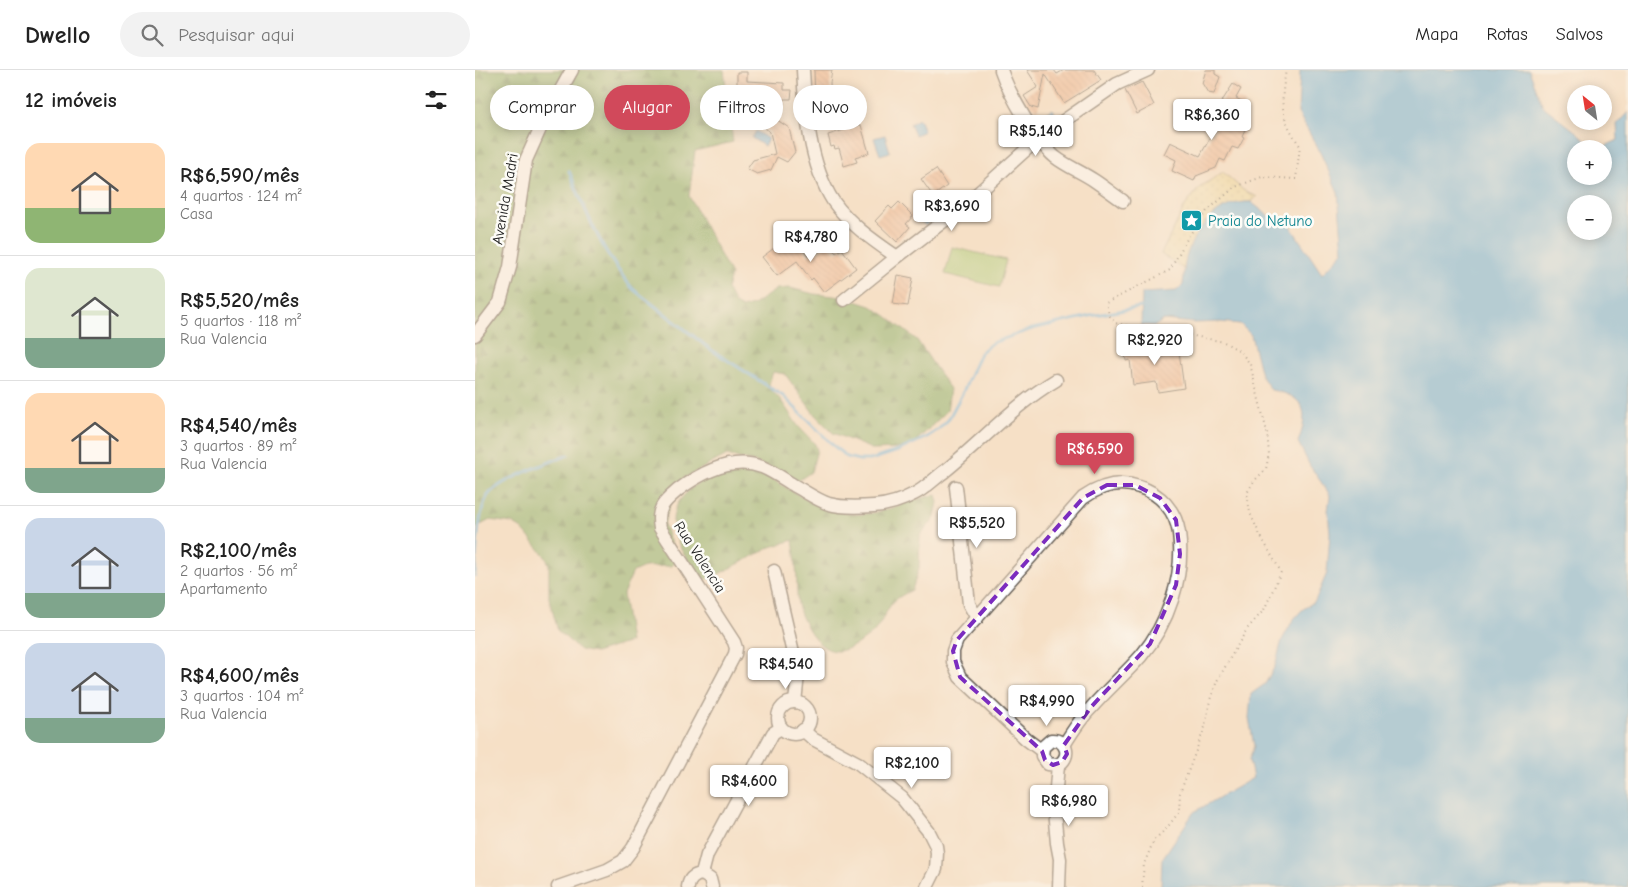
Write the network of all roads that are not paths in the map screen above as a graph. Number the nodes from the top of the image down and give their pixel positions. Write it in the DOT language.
graph roads {
  1 [pos="572,70"];
  2 [pos="803,70"];
  3 [pos="1001,70"];
  4 [pos="1148,70"];
  5 [pos="1039,138"];
  6 [pos="1123,201"];
  7 [pos="897,257"];
  8 [pos="844,300"];
  9 [pos="475,334"];
  10 [pos="1057,380"];
  11 [pos="956,487"];
  12 [pos="774,571"];
  13 [pos="977,618"];
  14 [pos="795,702"];
  15 [pos="781,728"];
  16 [pos="803,730"];
  17 [pos="1064,745"];
  18 [pos="1042,751"];
  19 [pos="1058,765"];
  20 [pos="702,874"];
  21 [pos="558,887"];
  22 [pos="688,887"];
  23 [pos="713,887"];
  24 [pos="927,887"];
  25 [pos="1059,887"];
  1 -- 9 [label="street, Avenida Madri"];
  2 -- 7 [label="street"];
  3 -- 5 [label="street"];
  4 -- 5 [label="street"];
  5 -- 6 [label="street"];
  5 -- 7 [label="street"];
  7 -- 8 [label="street"];
  10 -- 21 [label="street, Rua Valencia"];
  11 -- 13 [label="street"];
  12 -- 14 [label="street"];
  13 -- 17 [label="street"];
  13 -- 18 [label="street"];
  14 -- 15 [label="street"];
  14 -- 16 [label="street"];
  15 -- 16 [label="street"];
  15 -- 20 [label="street"];
  16 -- 24 [label="street"];
  17 -- 18 [label="street"];
  17 -- 19 [label="street"];
  18 -- 19 [label="street"];
  19 -- 25 [label="street"];
  20 -- 22 [label="street"];
  20 -- 23 [label="street"];
}
